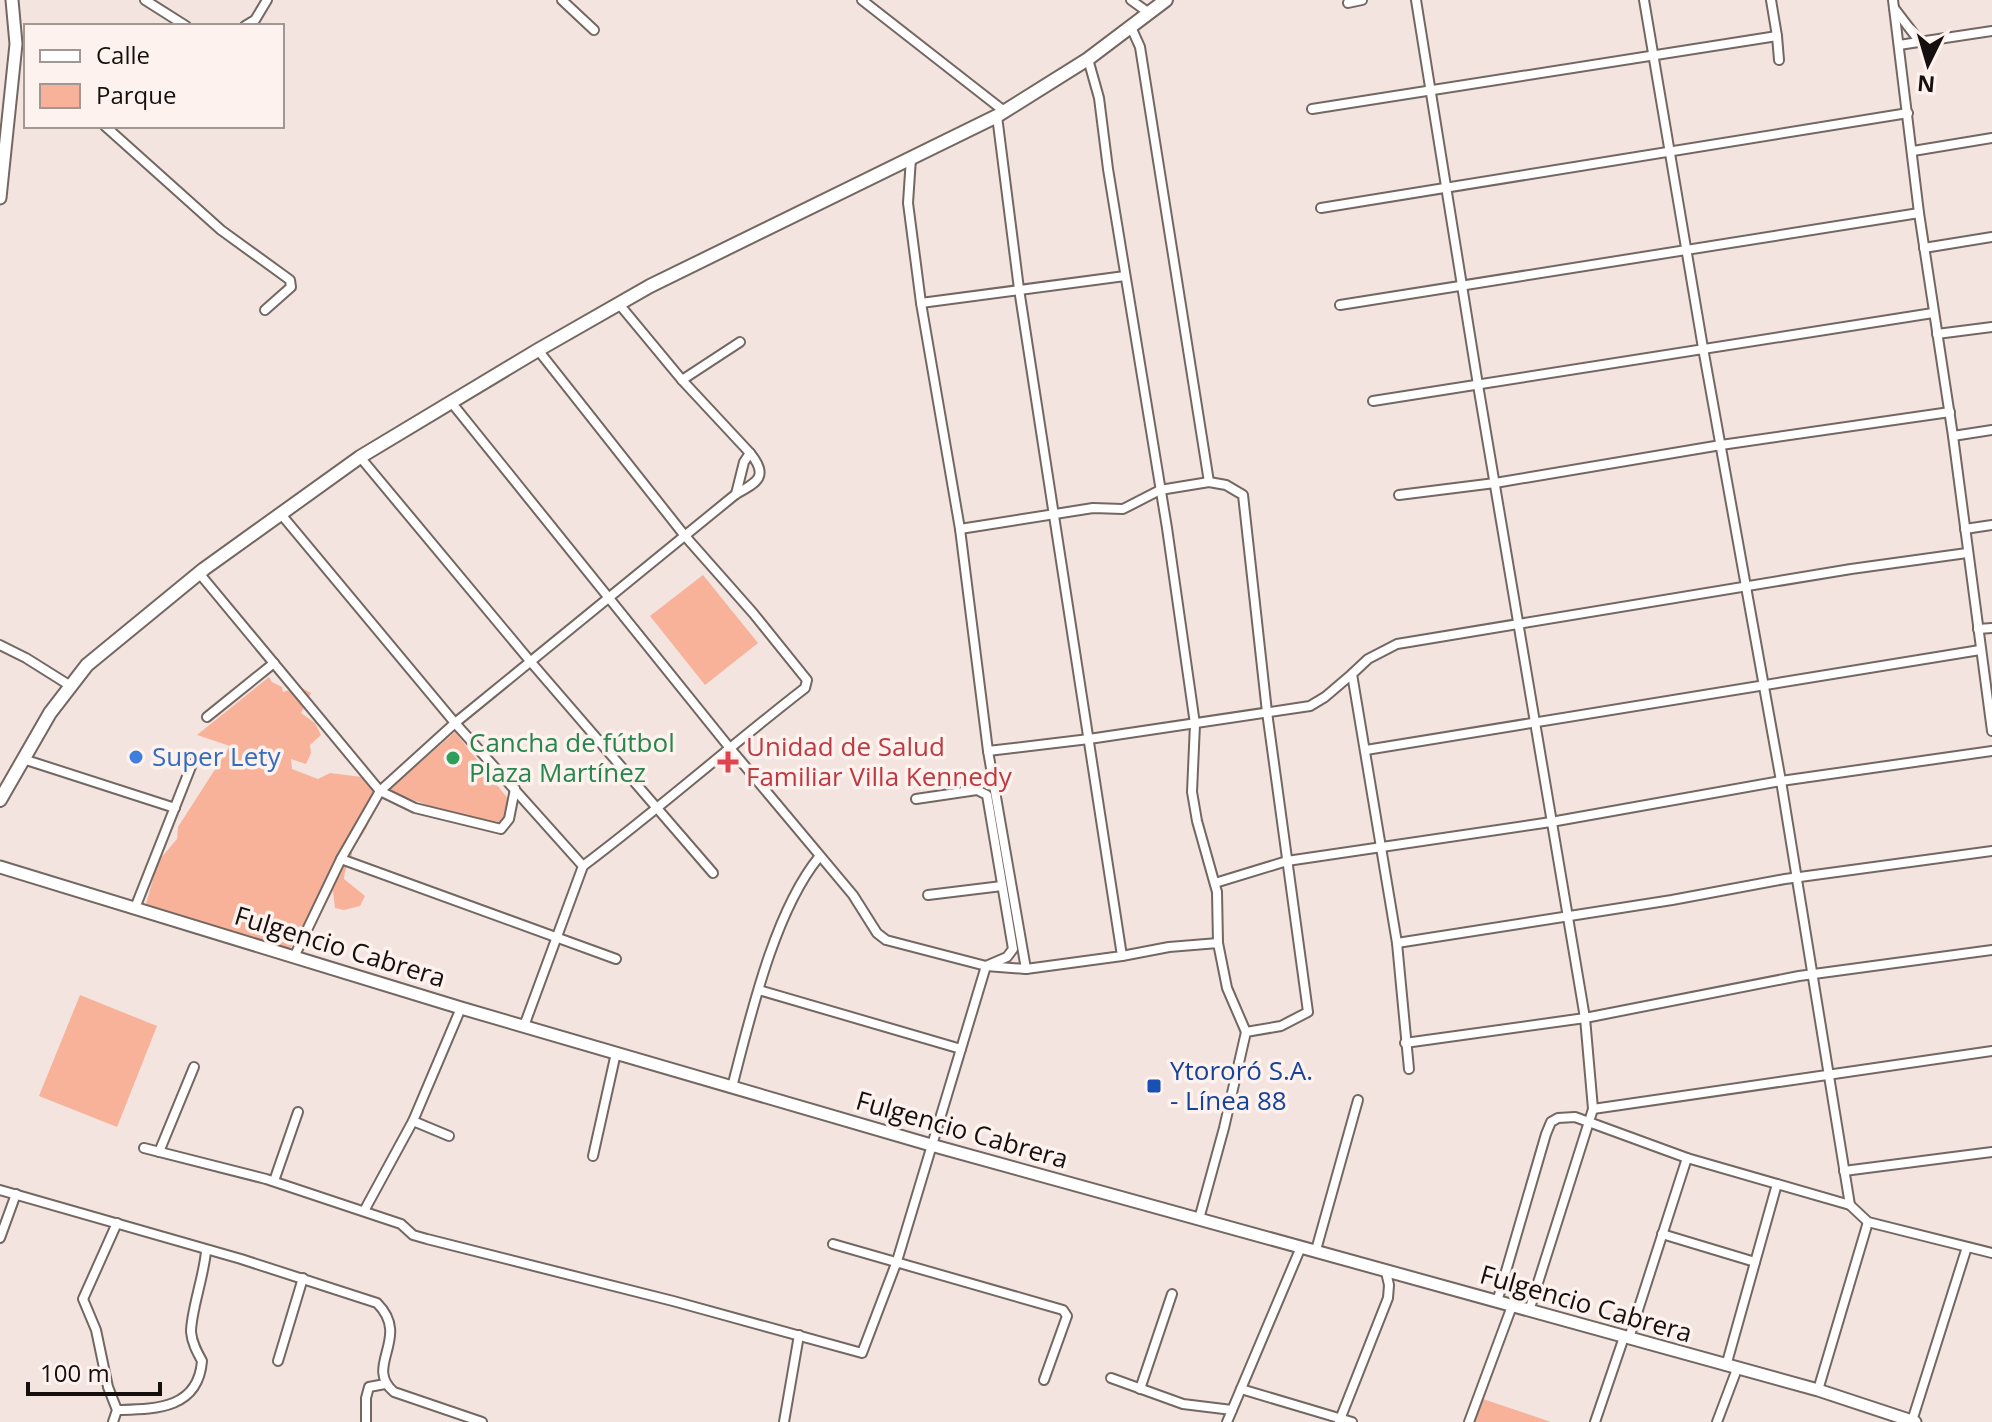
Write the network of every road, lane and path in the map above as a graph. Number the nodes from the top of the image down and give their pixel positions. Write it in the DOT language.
graph roads {
  1 [pos="12,0"];
  2 [pos="145,0"];
  3 [pos="267,0"];
  4 [pos="562,0"];
  5 [pos="862,0"];
  6 [pos="1131,0"];
  7 [pos="1166,0"];
  8 [pos="1362,0"];
  9 [pos="1416,0"];
  10 [pos="1644,0"];
  11 [pos="1771,0"];
  12 [pos="1348,3"];
  13 [pos="1893,4"];
  14 [pos="1149,13"];
  15 [pos="183,24"];
  16 [pos="248,24"];
  17 [pos="1131,27"];
  18 [pos="594,30"];
  19 [pos="1992,31"];
  20 [pos="1777,36"];
  21 [pos="1920,42"];
  22 [pos="1899,45"];
  23 [pos="1654,55"];
  24 [pos="1088,59"];
  25 [pos="1779,60"];
  26 [pos="20,72"];
  27 [pos="1431,89"];
  28 [pos="1312,109"];
  29 [pos="1001,113"];
  30 [pos="1908,113"];
  31 [pos="107,128"];
  32 [pos="1992,138"];
  33 [pos="2,141"];
  34 [pos="1670,150"];
  35 [pos="1913,151"];
  36 [pos="911,158"];
  37 [pos="1445,188"];
  38 [pos="0,198"];
  39 [pos="1321,208"];
  40 [pos="1919,213"];
  41 [pos="1992,237"];
  42 [pos="1924,248"];
  43 [pos="1686,249"];
  44 [pos="1125,276"];
  45 [pos="1462,285"];
  46 [pos="1019,289"];
  47 [pos="921,303"];
  48 [pos="619,304"];
  49 [pos="1340,305"];
  50 [pos="265,310"];
  51 [pos="1933,313"];
  52 [pos="1992,327"];
  53 [pos="1937,334"];
  54 [pos="740,342"];
  55 [pos="1703,348"];
  56 [pos="538,350"];
  57 [pos="682,380"];
  58 [pos="1478,385"];
  59 [pos="1373,401"];
  60 [pos="451,402"];
  61 [pos="1950,412"];
  62 [pos="1992,430"];
  63 [pos="1953,436"];
  64 [pos="1721,445"];
  65 [pos="750,453"];
  66 [pos="360,457"];
  67 [pos="1209,482"];
  68 [pos="1495,483"];
  69 [pos="1160,490"];
  70 [pos="736,494"];
  71 [pos="1399,495"];
  72 [pos="280,513"];
  73 [pos="1053,515"];
  74 [pos="1992,525"];
  75 [pos="960,529"];
  76 [pos="1965,529"];
  77 [pos="685,536"];
  78 [pos="1967,553"];
  79 [pos="199,573"];
  80 [pos="1746,586"];
  81 [pos="608,598"];
  82 [pos="1518,623"];
  83 [pos="1992,628"];
  84 [pos="1978,629"];
  85 [pos="0,645"];
  86 [pos="1980,650"];
  87 [pos="530,661"];
  88 [pos="274,663"];
  89 [pos="1352,674"];
  90 [pos="1764,684"];
  91 [pos="69,685"];
  92 [pos="1267,712"];
  93 [pos="207,717"];
  94 [pos="1534,722"];
  95 [pos="455,723"];
  96 [pos="1195,724"];
  97 [pos="1992,729"];
  98 [pos="1089,739"];
  99 [pos="729,747"];
  100 [pos="1366,750"];
  101 [pos="988,751"];
  102 [pos="1992,751"];
  103 [pos="23,759"];
  104 [pos="192,764"];
  105 [pos="1781,781"];
  106 [pos="515,789"];
  107 [pos="380,791"];
  108 [pos="916,799"];
  109 [pos="0,800"];
  110 [pos="175,808"];
  111 [pos="657,810"];
  112 [pos="1551,822"];
  113 [pos="1381,848"];
  114 [pos="1992,851"];
  115 [pos="819,857"];
  116 [pos="341,859"];
  117 [pos="1287,861"];
  118 [pos="583,866"];
  119 [pos="0,867"];
  120 [pos="713,873"];
  121 [pos="1796,877"];
  122 [pos="1215,883"];
  123 [pos="1002,886"];
  124 [pos="928,895"];
  125 [pos="135,908"];
  126 [pos="1567,917"];
  127 [pos="555,937"];
  128 [pos="1218,943"];
  129 [pos="1397,943"];
  130 [pos="1992,950"];
  131 [pos="295,955"];
  132 [pos="1122,956"];
  133 [pos="616,959"];
  134 [pos="986,966"];
  135 [pos="1026,969"];
  136 [pos="1812,974"];
  137 [pos="759,990"];
  138 [pos="461,1008"];
  139 [pos="1585,1018"];
  140 [pos="524,1026"];
  141 [pos="1246,1032"];
  142 [pos="1405,1043"];
  143 [pos="961,1049"];
  144 [pos="1992,1051"];
  145 [pos="616,1053"];
  146 [pos="194,1067"];
  147 [pos="1409,1069"];
  148 [pos="1827,1077"];
  149 [pos="732,1087"];
  150 [pos="1358,1100"];
  151 [pos="1593,1109"];
  152 [pos="298,1112"];
  153 [pos="413,1121"];
  154 [pos="1589,1122"];
  155 [pos="449,1136"];
  156 [pos="931,1145"];
  157 [pos="144,1148"];
  158 [pos="159,1152"];
  159 [pos="1992,1152"];
  160 [pos="593,1156"];
  161 [pos="1687,1158"];
  162 [pos="1844,1171"];
  163 [pos="274,1181"];
  164 [pos="1777,1184"];
  165 [pos="0,1190"];
  166 [pos="16,1194"];
  167 [pos="1850,1205"];
  168 [pos="364,1211"];
  169 [pos="1199,1219"];
  170 [pos="1868,1222"];
  171 [pos="117,1223"];
  172 [pos="1662,1234"];
  173 [pos="0,1238"];
  174 [pos="833,1244"];
  175 [pos="1301,1247"];
  176 [pos="1967,1247"];
  177 [pos="1316,1250"];
  178 [pos="206,1251"];
  179 [pos="1992,1253"];
  180 [pos="897,1261"];
  181 [pos="1755,1262"];
  182 [pos="1386,1272"];
  183 [pos="303,1278"];
  184 [pos="1172,1294"];
  185 [pos="1497,1302"];
  186 [pos="1512,1306"];
  187 [pos="1529,1311"];
  188 [pos="799,1335"];
  189 [pos="1626,1338"];
  190 [pos="278,1361"];
  191 [pos="1732,1367"];
  192 [pos="1111,1378"];
  193 [pos="1044,1380"];
  194 [pos="385,1384"];
  195 [pos="1140,1389"];
  196 [pos="1241,1389"];
  197 [pos="1818,1390"];
  198 [pos="117,1410"];
  199 [pos="1232,1410"];
  200 [pos="1340,1420"];
  201 [pos="113,1422"];
  202 [pos="366,1422"];
  203 [pos="482,1422"];
  204 [pos="784,1422"];
  205 [pos="1227,1422"];
  206 [pos="1352,1422"];
  207 [pos="1469,1422"];
  208 [pos="1595,1422"];
  209 [pos="1717,1422"];
  210 [pos="1913,1422"];
  1 -- 26 [label="main road"];
  2 -- 15 [label="street"];
  3 -- 16 [label="street"];
  4 -- 18 [label="street"];
  5 -- 29 [label="street"];
  6 -- 14 [label="street"];
  7 -- 14 [label="main road"];
  8 -- 12 [label="street"];
  9 -- 27 [label="street"];
  10 -- 23 [label="street"];
  11 -- 20 [label="street"];
  13 -- 21 [label="street"];
  13 -- 22 [label="street"];
  14 -- 17 [label="main road"];
  17 -- 24 [label="main road"];
  17 -- 67 [label="street"];
  19 -- 21 [label="street"];
  20 -- 23 [label="street"];
  20 -- 25 [label="street"];
  21 -- 22 [label="street"];
  22 -- 30 [label="street"];
  23 -- 27 [label="street"];
  23 -- 34 [label="street"];
  24 -- 29 [label="main road"];
  24 -- 44 [label="street"];
  26 -- 33 [label="main road"];
  27 -- 28 [label="street"];
  27 -- 37 [label="street"];
  29 -- 36 [label="main road"];
  29 -- 46 [label="street"];
  30 -- 34 [label="street"];
  30 -- 35 [label="street"];
  31 -- 50 [label="street"];
  32 -- 35 [label="street"];
  33 -- 38 [label="main road"];
  34 -- 37 [label="street"];
  34 -- 43 [label="street"];
  35 -- 40 [label="street"];
  36 -- 47 [label="street"];
  36 -- 48 [label="main road"];
  37 -- 39 [label="street"];
  37 -- 45 [label="street"];
  40 -- 42 [label="street"];
  40 -- 43 [label="street"];
  41 -- 42 [label="street"];
  42 -- 51 [label="street"];
  43 -- 45 [label="street"];
  43 -- 55 [label="street"];
  44 -- 46 [label="street"];
  44 -- 69 [label="street"];
  45 -- 49 [label="street"];
  45 -- 58 [label="street"];
  46 -- 47 [label="street"];
  46 -- 73 [label="street"];
  47 -- 75 [label="street"];
  48 -- 56 [label="main road"];
  48 -- 57 [label="street"];
  51 -- 53 [label="street"];
  51 -- 55 [label="street"];
  52 -- 53 [label="street"];
  53 -- 61 [label="street"];
  54 -- 57 [label="street"];
  55 -- 58 [label="street"];
  55 -- 64 [label="street"];
  56 -- 60 [label="main road"];
  56 -- 77 [label="street"];
  57 -- 65 [label="street"];
  58 -- 59 [label="street"];
  58 -- 68 [label="street"];
  60 -- 66 [label="main road"];
  60 -- 81 [label="street"];
  61 -- 63 [label="street"];
  61 -- 64 [label="street"];
  62 -- 63 [label="street"];
  63 -- 76 [label="street"];
  64 -- 68 [label="street"];
  64 -- 80 [label="street"];
  65 -- 70 [label="street"];
  65 -- 70 [label="street"];
  66 -- 72 [label="main road"];
  66 -- 87 [label="street"];
  67 -- 69 [label="street"];
  67 -- 92 [label="street"];
  68 -- 71 [label="street"];
  68 -- 82 [label="street"];
  69 -- 73 [label="street"];
  69 -- 96 [label="street"];
  70 -- 77 [label="street"];
  72 -- 79 [label="main road"];
  72 -- 95 [label="street"];
  73 -- 75 [label="street"];
  73 -- 98 [label="street"];
  74 -- 76 [label="street"];
  75 -- 101 [label="street"];
  76 -- 78 [label="street"];
  77 -- 81 [label="street"];
  77 -- 99 [label="street"];
  78 -- 80 [label="street"];
  78 -- 84 [label="street"];
  79 -- 88 [label="street"];
  79 -- 91 [label="main road"];
  80 -- 82 [label="street"];
  80 -- 90 [label="street"];
  81 -- 87 [label="street"];
  81 -- 99 [label="street"];
  82 -- 89 [label="street"];
  82 -- 94 [label="street"];
  83 -- 84 [label="street"];
  84 -- 86 [label="street"];
  85 -- 91 [label="street"];
  86 -- 90 [label="street"];
  86 -- 97 [label="street"];
  87 -- 95 [label="street"];
  87 -- 111 [label="street"];
  88 -- 93 [label="street"];
  88 -- 107 [label="street"];
  89 -- 92 [label="street"];
  89 -- 100 [label="street"];
  90 -- 94 [label="street"];
  90 -- 105 [label="street"];
  91 -- 103 [label="main road"];
  92 -- 96 [label="street"];
  92 -- 117 [label="street"];
  94 -- 100 [label="street"];
  94 -- 112 [label="street"];
  95 -- 106 [label="street"];
  95 -- 107 [label="street"];
  96 -- 98 [label="street"];
  96 -- 122 [label="street"];
  98 -- 101 [label="street"];
  98 -- 132 [label="street"];
  99 -- 111 [label="street"];
  99 -- 115 [label="street"];
  100 -- 113 [label="street"];
  101 -- 135 [label="street"];
  102 -- 105 [label="street"];
  103 -- 109 [label="main road"];
  103 -- 110 [label="street"];
  104 -- 110 [label="street"];
  105 -- 112 [label="street"];
  105 -- 121 [label="street"];
  106 -- 107 [label="street"];
  106 -- 118 [label="street"];
  107 -- 116 [label="street"];
  108 -- 123 [label="street"];
  110 -- 125 [label="street"];
  111 -- 118 [label="street"];
  111 -- 120 [label="street"];
  112 -- 113 [label="street"];
  112 -- 126 [label="street"];
  113 -- 117 [label="street"];
  113 -- 129 [label="street"];
  114 -- 121 [label="street"];
  115 -- 134 [label="street"];
  115 -- 137 [label="street"];
  116 -- 127 [label="street"];
  116 -- 131 [label="street"];
  117 -- 122 [label="street"];
  117 -- 141 [label="street"];
  118 -- 127 [label="street"];
  119 -- 125 [label="main road, Fulgencio Cabrera"];
  121 -- 126 [label="street"];
  121 -- 136 [label="street"];
  122 -- 128 [label="street"];
  123 -- 124 [label="street"];
  123 -- 134 [label="street"];
  125 -- 131 [label="main road, Fulgencio Cabrera"];
  126 -- 129 [label="street"];
  126 -- 139 [label="street"];
  127 -- 133 [label="street"];
  127 -- 140 [label="street"];
  128 -- 132 [label="street"];
  128 -- 141 [label="street"];
  129 -- 142 [label="street"];
  130 -- 136 [label="street"];
  131 -- 138 [label="main road, Fulgencio Cabrera"];
  132 -- 135 [label="street"];
  134 -- 135 [label="street"];
  134 -- 143 [label="street"];
  136 -- 139 [label="street"];
  136 -- 148 [label="street"];
  137 -- 143 [label="street"];
  137 -- 149 [label="street"];
  138 -- 140 [label="main road, Fulgencio Cabrera"];
  138 -- 153 [label="street"];
  139 -- 142 [label="street"];
  139 -- 151 [label="street"];
  140 -- 145 [label="main road, Fulgencio Cabrera"];
  141 -- 169 [label="street"];
  142 -- 147 [label="street"];
  143 -- 156 [label="street"];
  144 -- 148 [label="street"];
  145 -- 149 [label="main road, Fulgencio Cabrera"];
  145 -- 160 [label="street"];
  146 -- 158 [label="street"];
  148 -- 151 [label="street"];
  148 -- 162 [label="street"];
  149 -- 156 [label="main road, Fulgencio Cabrera"];
  150 -- 177 [label="street"];
  151 -- 154 [label="street"];
  152 -- 163 [label="street"];
  153 -- 155 [label="street"];
  153 -- 168 [label="street"];
  154 -- 161 [label="street"];
  154 -- 185 [label="street"];
  154 -- 187 [label="street"];
  156 -- 169 [label="main road, Fulgencio Cabrera"];
  156 -- 180 [label="street"];
  157 -- 158 [label="street"];
  158 -- 163 [label="street"];
  159 -- 162 [label="street"];
  161 -- 164 [label="street"];
  161 -- 172 [label="street"];
  162 -- 167 [label="street"];
  163 -- 168 [label="street"];
  164 -- 167 [label="street"];
  164 -- 181 [label="street"];
  165 -- 166 [label="street"];
  166 -- 171 [label="street"];
  166 -- 173 [label="street"];
  167 -- 170 [label="street"];
  168 -- 188 [label="street"];
  169 -- 175 [label="main road, Fulgencio Cabrera"];
  170 -- 176 [label="street"];
  170 -- 197 [label="street"];
  171 -- 178 [label="street"];
  171 -- 198 [label="street"];
  172 -- 181 [label="street"];
  172 -- 189 [label="street"];
  174 -- 180 [label="street"];
  175 -- 177 [label="main road, Fulgencio Cabrera"];
  175 -- 196 [label="street"];
  176 -- 179 [label="street"];
  176 -- 210 [label="street"];
  177 -- 182 [label="main road, Fulgencio Cabrera"];
  178 -- 183 [label="street"];
  178 -- 198 [label="street"];
  180 -- 188 [label="street"];
  180 -- 193 [label="street"];
  181 -- 191 [label="street"];
  182 -- 185 [label="main road, Fulgencio Cabrera"];
  182 -- 200 [label="street"];
  183 -- 190 [label="street"];
  183 -- 194 [label="street"];
  184 -- 195 [label="street"];
  185 -- 186 [label="main road, Fulgencio Cabrera"];
  186 -- 187 [label="main road, Fulgencio Cabrera"];
  186 -- 207 [label="street"];
  187 -- 189 [label="main road, Fulgencio Cabrera"];
  188 -- 204 [label="street"];
  189 -- 191 [label="main road, Fulgencio Cabrera"];
  189 -- 208 [label="street"];
  191 -- 197 [label="main road, Fulgencio Cabrera"];
  191 -- 209 [label="street"];
  192 -- 195 [label="street"];
  194 -- 202 [label="street"];
  194 -- 203 [label="street"];
  195 -- 199 [label="street"];
  196 -- 199 [label="street"];
  196 -- 200 [label="street"];
  197 -- 210 [label="main road, Fulgencio Cabrera"];
  198 -- 201 [label="street"];
  199 -- 205 [label="street"];
  200 -- 206 [label="street"];
}
